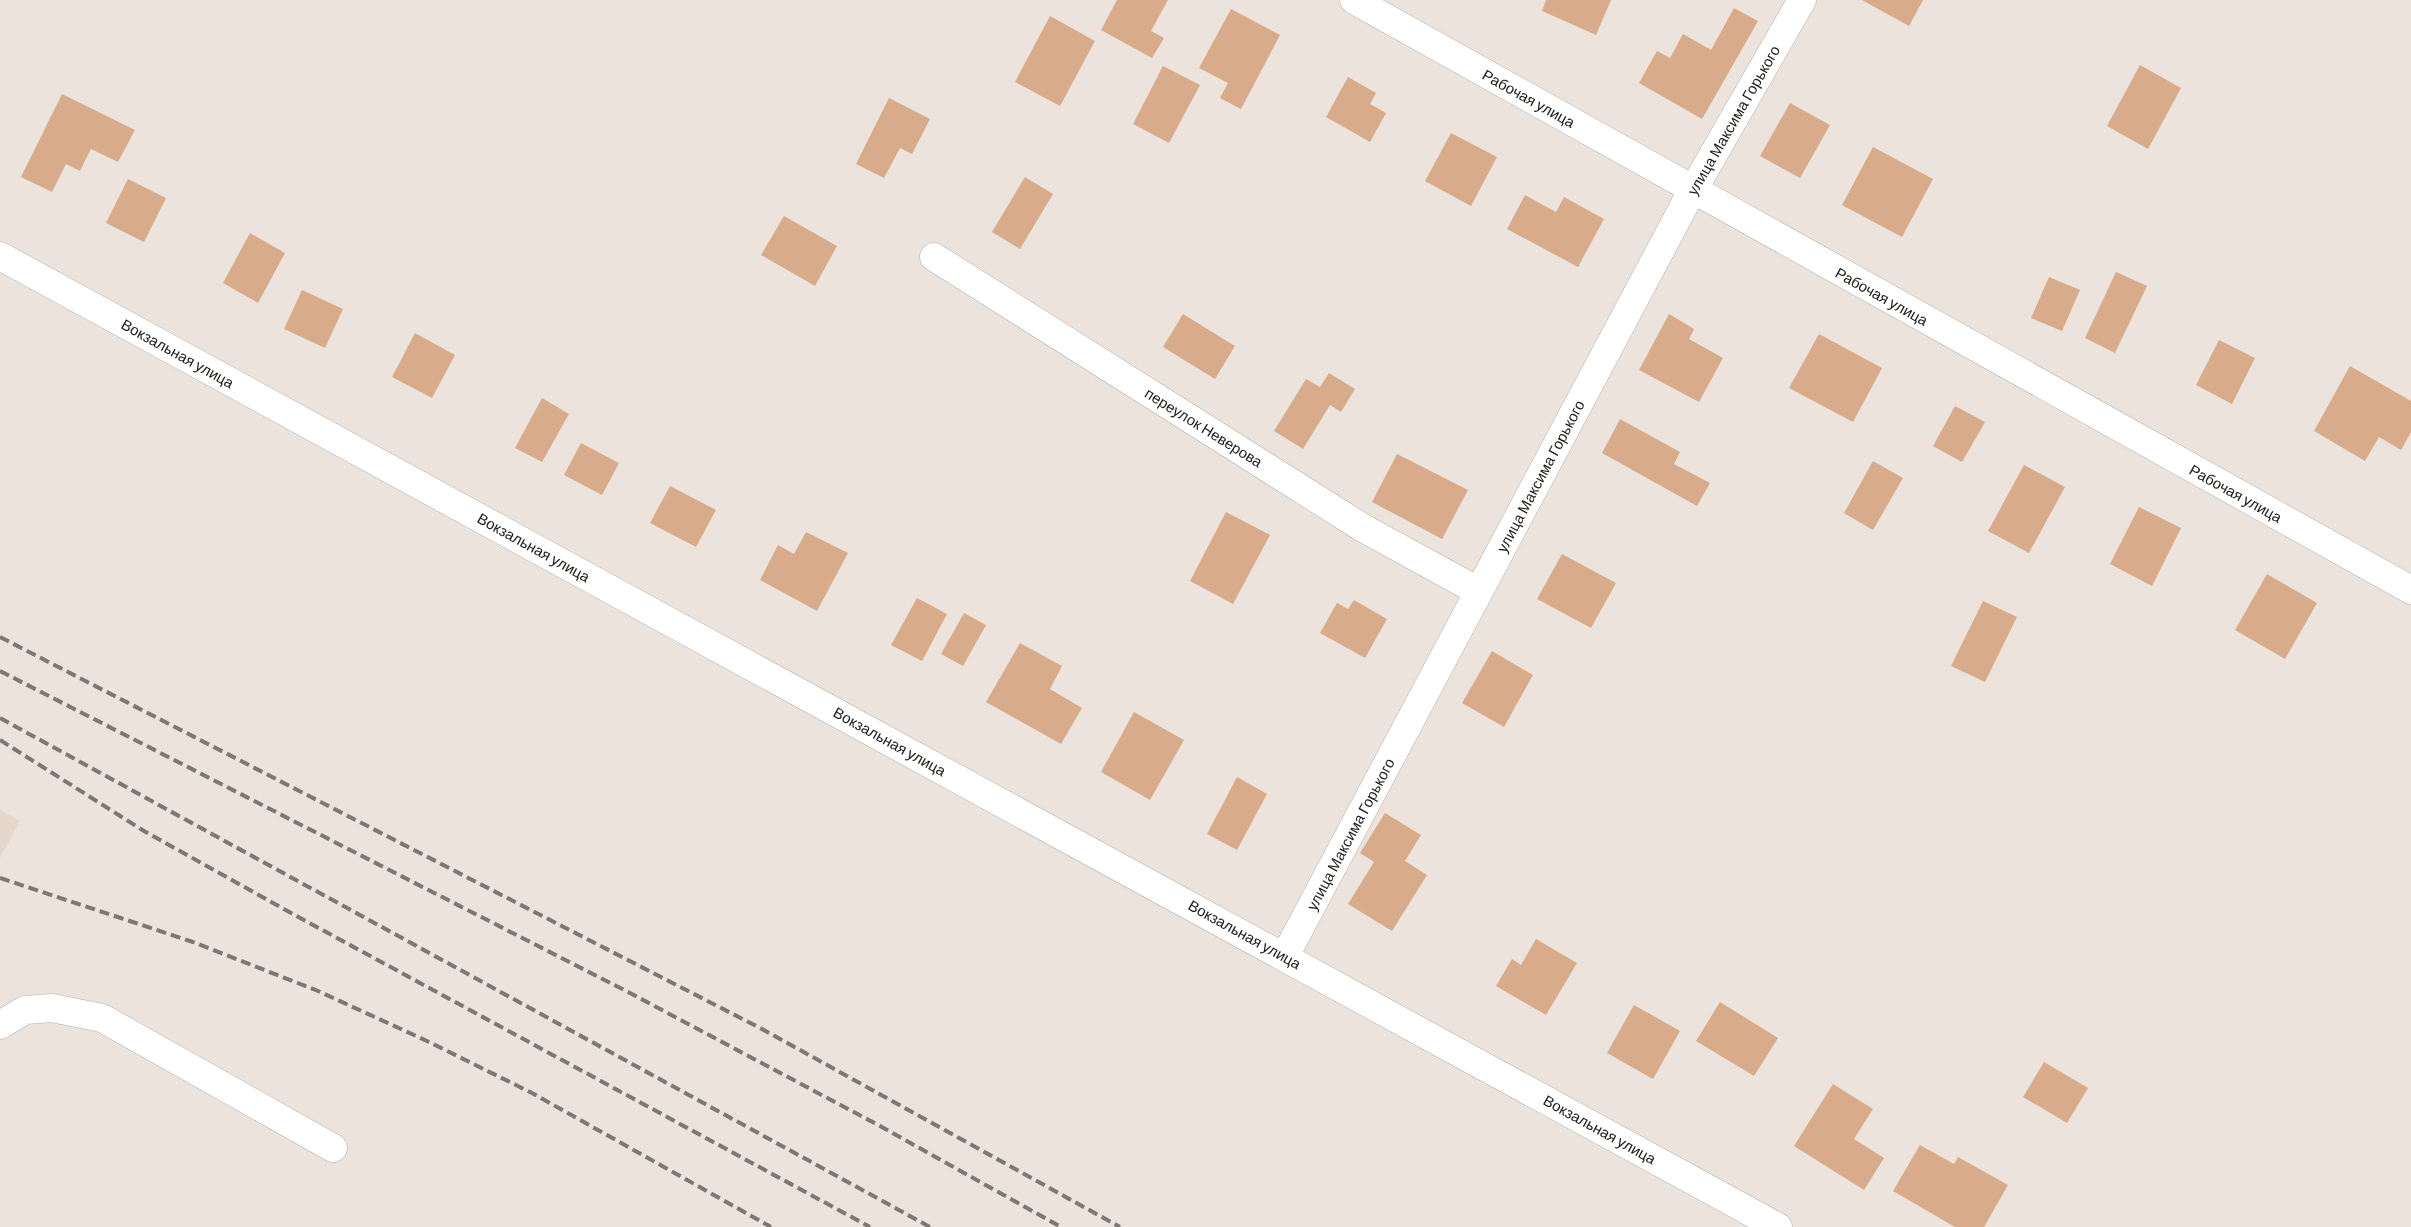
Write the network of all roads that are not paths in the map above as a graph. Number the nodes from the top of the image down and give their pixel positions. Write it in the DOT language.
graph roads {
  1 [pos="1354,0"];
  2 [pos="1802,0"];
  3 [pos="1693,190"];
  4 [pos="0,256"];
  5 [pos="934,257"];
  6 [pos="2411,590"];
  7 [pos="1478,591"];
  8 [pos="1285,956"];
  9 [pos="0,1025"];
  10 [pos="333,1148"];
  11 [pos="1778,1227"];
  1 -- 3 [label="street, Рабочая улица"];
  2 -- 3 [label="street, улица Максима Горького"];
  3 -- 6 [label="street, Рабочая улица"];
  3 -- 7 [label="street, улица Максима Горького"];
  4 -- 8 [label="street, Вокзальная улица"];
  5 -- 7 [label="street, переулок Неверова"];
  7 -- 8 [label="street, улица Максима Горького"];
  8 -- 11 [label="street, Вокзальная улица"];
  9 -- 10 [label="street"];
}
